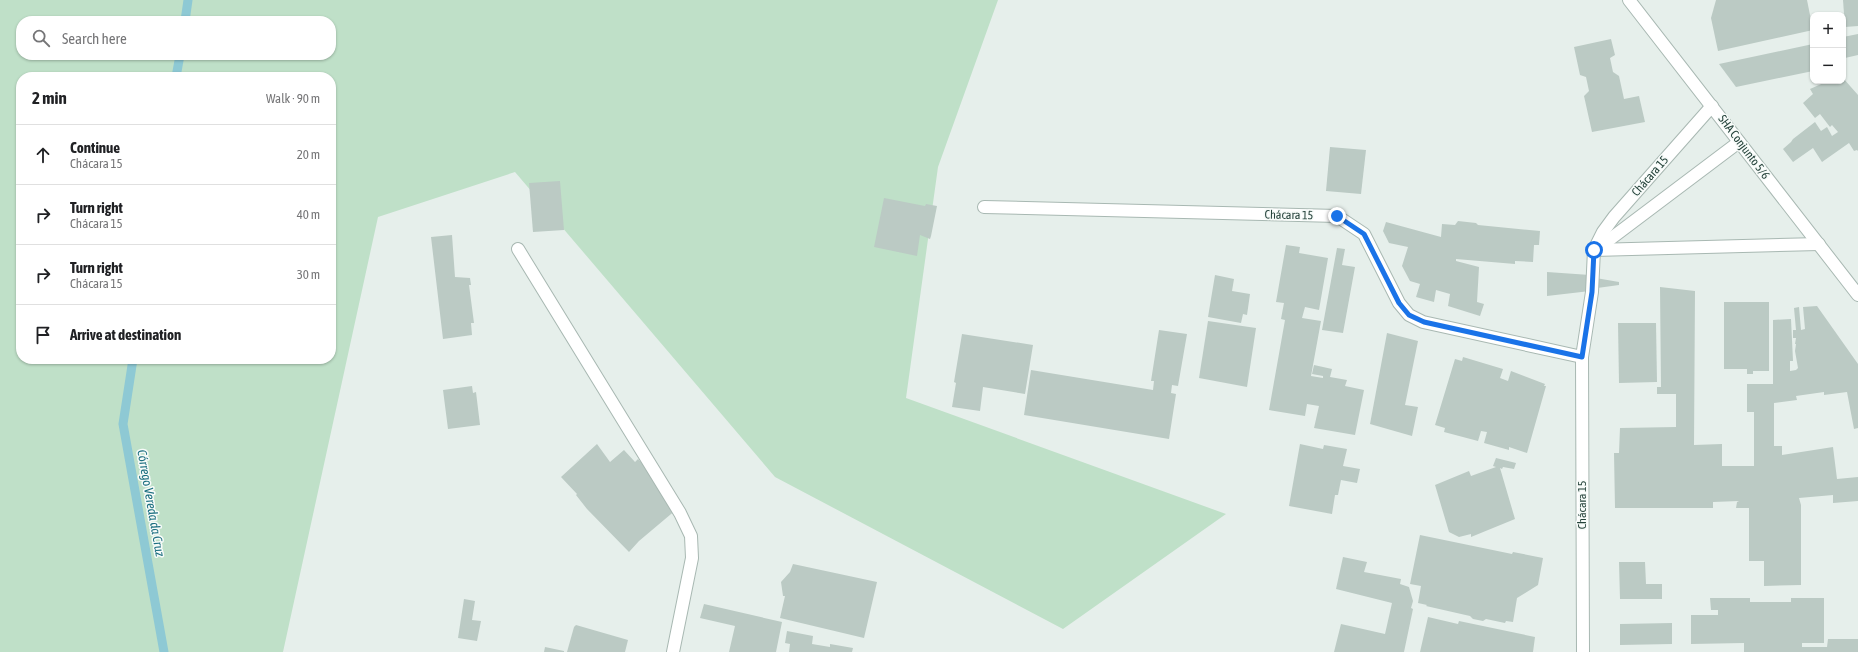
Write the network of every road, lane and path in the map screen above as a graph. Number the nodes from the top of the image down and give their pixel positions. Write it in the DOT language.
graph roads {
  1 [pos="1628,0"];
  2 [pos="1712,106"];
  3 [pos="1739,142"];
  4 [pos="984,207"];
  5 [pos="1819,244"];
  6 [pos="518,249"];
  7 [pos="1594,250"];
  8 [pos="1858,295"];
  9 [pos="1582,357"];
  10 [pos="673,652"];
  11 [pos="1583,652"];
  1 -- 2 [label="street, SHA Conjunto 5/6"];
  2 -- 3 [label="street, SHA Conjunto 5/6"];
  2 -- 7 [label="street, Chácara 15"];
  3 -- 5 [label="street, SHA Conjunto 5/6"];
  3 -- 7 [label="street, Chácara 15"];
  4 -- 9 [label="street, Chácara 15"];
  5 -- 7 [label="street"];
  5 -- 8 [label="street, SHA Conjunto 5/6"];
  6 -- 10 [label="street"];
  7 -- 9 [label="street, Chácara 15"];
  9 -- 11 [label="street, Chácara 15"];
}
